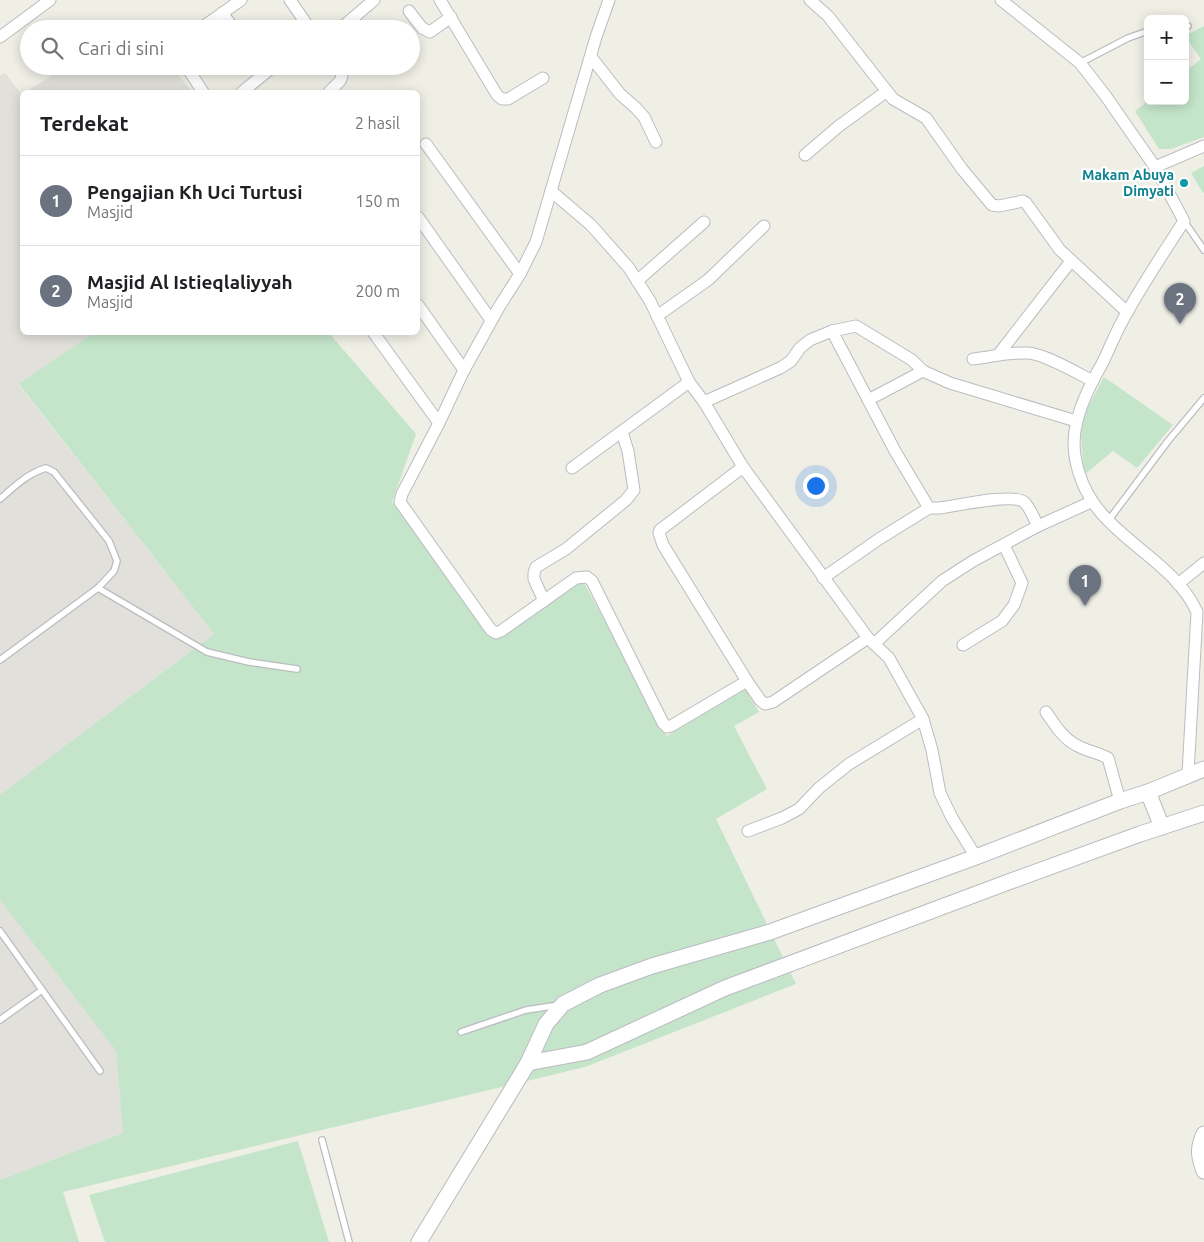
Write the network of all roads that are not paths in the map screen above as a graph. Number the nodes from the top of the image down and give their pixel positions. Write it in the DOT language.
graph roads {
  1 [pos="50,0"];
  2 [pos="241,0"];
  3 [pos="290,0"];
  4 [pos="374,0"];
  5 [pos="440,0"];
  6 [pos="609,0"];
  7 [pos="810,0"];
  8 [pos="1001,0"];
  9 [pos="409,11"];
  10 [pos="222,13"];
  11 [pos="451,18"];
  12 [pos="23,20"];
  13 [pos="212,20"];
  14 [pos="227,20"];
  15 [pos="304,20"];
  16 [pos="351,20"];
  17 [pos="416,20"];
  18 [pos="20,22"];
  19 [pos="420,25"];
  20 [pos="1144,32"];
  21 [pos="0,37"];
  22 [pos="591,57"];
  23 [pos="1080,63"];
  24 [pos="192,75"];
  25 [pos="260,75"];
  26 [pos="342,75"];
  27 [pos="544,78"];
  28 [pos="202,90"];
  29 [pos="244,90"];
  30 [pos="331,90"];
  31 [pos="887,91"];
  32 [pos="656,142"];
  33 [pos="426,144"];
  34 [pos="1204,146"];
  35 [pos="805,156"];
  36 [pos="1155,167"];
  37 [pos="551,191"];
  38 [pos="420,220"];
  39 [pos="1184,221"];
  40 [pos="704,222"];
  41 [pos="764,226"];
  42 [pos="1204,250"];
  43 [pos="1071,261"];
  44 [pos="520,274"];
  45 [pos="637,281"];
  46 [pos="420,309"];
  47 [pos="1127,312"];
  48 [pos="657,316"];
  49 [pos="492,320"];
  50 [pos="832,331"];
  51 [pos="374,335"];
  52 [pos="998,356"];
  53 [pos="973,359"];
  54 [pos="464,370"];
  55 [pos="924,371"];
  56 [pos="1093,381"];
  57 [pos="689,382"];
  58 [pos="1204,398"];
  59 [pos="868,400"];
  60 [pos="704,402"];
  61 [pos="1076,421"];
  62 [pos="439,423"];
  63 [pos="622,432"];
  64 [pos="743,467"];
  65 [pos="572,468"];
  66 [pos="0,499"];
  67 [pos="1091,502"];
  68 [pos="929,508"];
  69 [pos="1108,521"];
  70 [pos="1038,526"];
  71 [pos="1004,545"];
  72 [pos="1204,563"];
  73 [pos="823,578"];
  74 [pos="1178,584"];
  75 [pos="98,588"];
  76 [pos="544,601"];
  77 [pos="871,641"];
  78 [pos="963,645"];
  79 [pos="0,660"];
  80 [pos="297,669"];
  81 [pos="747,681"];
  82 [pos="1046,712"];
  83 [pos="923,719"];
  84 [pos="1204,769"];
  85 [pos="1188,774"];
  86 [pos="1148,792"];
  87 [pos="1120,801"];
  88 [pos="1204,813"];
  89 [pos="1162,827"];
  90 [pos="748,831"];
  91 [pos="976,857"];
  92 [pos="0,931"];
  93 [pos="42,990"];
  94 [pos="563,1004"];
  95 [pos="0,1020"];
  96 [pos="461,1032"];
  97 [pos="528,1063"];
  98 [pos="100,1071"];
  99 [pos="1204,1134"];
  100 [pos="322,1140"];
  101 [pos="1204,1171"];
  102 [pos="349,1242"];
  103 [pos="419,1242"];
  1 -- 12 [label="street"];
  2 -- 10 [label="street"];
  3 -- 15 [label="street"];
  4 -- 16 [label="street"];
  5 -- 11 [label="street"];
  6 -- 22 [label="street"];
  7 -- 31 [label="street"];
  8 -- 23 [label="street"];
  9 -- 17 [label="street"];
  10 -- 13 [label="street"];
  10 -- 14 [label="street"];
  11 -- 19 [label="street"];
  11 -- 27 [label="street"];
  18 -- 21 [label="street"];
  20 -- 23 [label="lane"];
  22 -- 32 [label="street"];
  22 -- 37 [label="street"];
  23 -- 36 [label="street"];
  24 -- 28 [label="street"];
  25 -- 29 [label="street"];
  26 -- 30 [label="street"];
  31 -- 35 [label="street"];
  31 -- 43 [label="street"];
  33 -- 44 [label="street"];
  34 -- 36 [label="street"];
  36 -- 39 [label="street"];
  37 -- 44 [label="street"];
  37 -- 45 [label="street"];
  38 -- 49 [label="street"];
  39 -- 42 [label="lane"];
  39 -- 47 [label="street"];
  40 -- 45 [label="street"];
  41 -- 48 [label="street"];
  43 -- 47 [label="street"];
  43 -- 52 [label="street"];
  44 -- 49 [label="street"];
  45 -- 48 [label="street"];
  46 -- 54 [label="street"];
  47 -- 56 [label="street"];
  48 -- 57 [label="street"];
  49 -- 54 [label="street"];
  50 -- 55 [label="street"];
  50 -- 59 [label="street"];
  50 -- 60 [label="street"];
  51 -- 62 [label="street"];
  52 -- 53 [label="street"];
  52 -- 56 [label="street"];
  54 -- 62 [label="street"];
  55 -- 59 [label="street"];
  55 -- 61 [label="street"];
  56 -- 61 [label="street"];
  57 -- 60 [label="street"];
  57 -- 63 [label="street"];
  58 -- 69 [label="lane"];
  59 -- 68 [label="street"];
  60 -- 64 [label="street"];
  61 -- 67 [label="street"];
  62 -- 76 [label="street"];
  63 -- 65 [label="street"];
  63 -- 76 [label="street"];
  64 -- 73 [label="street"];
  64 -- 81 [label="street"];
  66 -- 75 [label="lane"];
  67 -- 69 [label="street"];
  67 -- 70 [label="street"];
  68 -- 70 [label="street"];
  68 -- 73 [label="street"];
  69 -- 74 [label="street"];
  70 -- 71 [label="street"];
  71 -- 77 [label="street"];
  71 -- 78 [label="street"];
  72 -- 74 [label="street"];
  73 -- 77 [label="street"];
  74 -- 85 [label="street"];
  75 -- 79 [label="lane"];
  75 -- 80 [label="lane"];
  76 -- 81 [label="street"];
  77 -- 81 [label="street"];
  77 -- 83 [label="street"];
  82 -- 87 [label="street"];
  83 -- 90 [label="street"];
  83 -- 91 [label="street"];
  84 -- 85 [label="street"];
  85 -- 86 [label="street"];
  86 -- 87 [label="street"];
  86 -- 89 [label="street"];
  87 -- 91 [label="street"];
  88 -- 89 [label="street"];
  89 -- 97 [label="street"];
  91 -- 94 [label="street"];
  92 -- 93 [label="lane"];
  93 -- 95 [label="lane"];
  93 -- 98 [label="lane"];
  94 -- 96 [label="lane"];
  94 -- 97 [label="street"];
  97 -- 103 [label="street"];
  99 -- 101 [label="street"];
  100 -- 102 [label="lane"];
}
